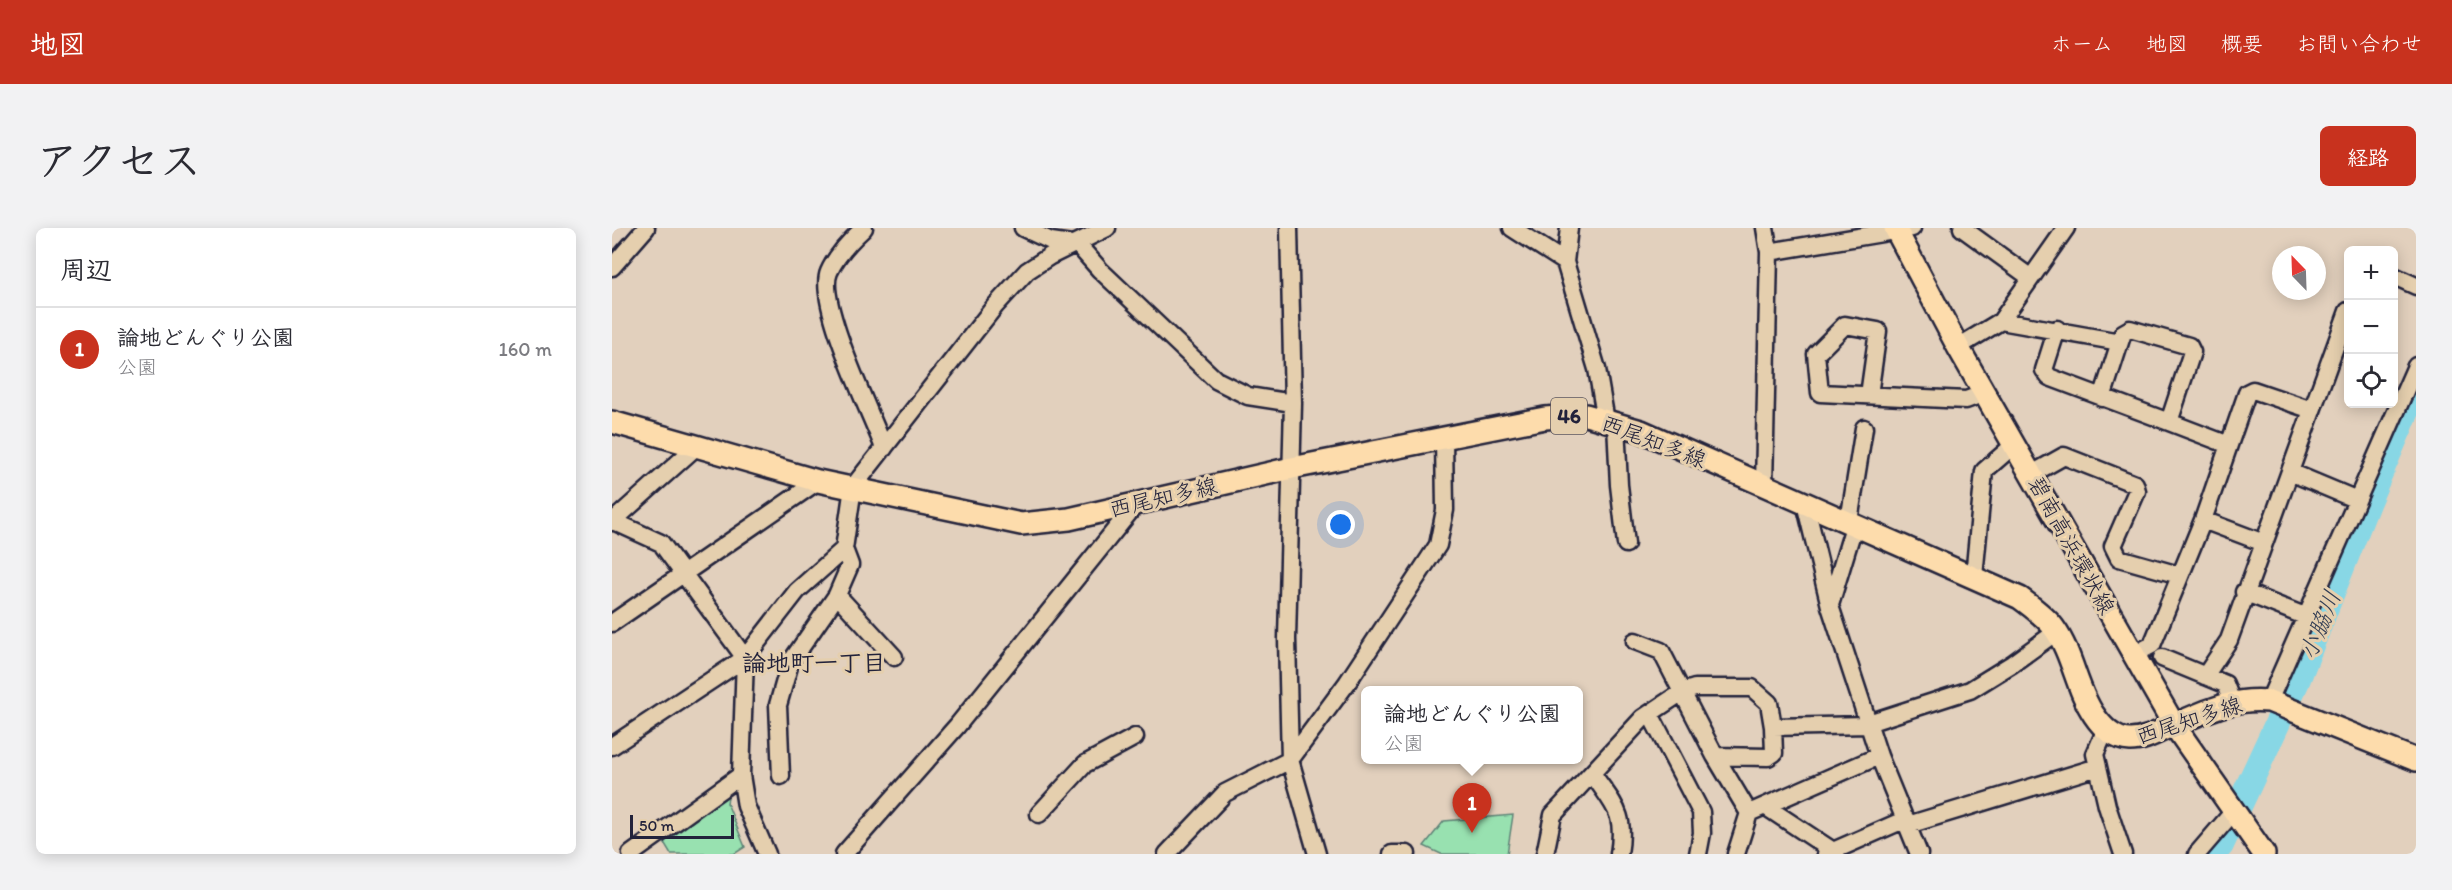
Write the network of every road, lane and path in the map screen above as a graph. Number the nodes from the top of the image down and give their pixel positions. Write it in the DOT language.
graph roads {
  1 [pos="646,228"];
  2 [pos="864,228"];
  3 [pos="1023,228"];
  4 [pos="1107,228"];
  5 [pos="1289,228"];
  6 [pos="1512,228"];
  7 [pos="1569,228"];
  8 [pos="1765,228"];
  9 [pos="1962,228"];
  10 [pos="2066,228"];
  11 [pos="1901,229"];
  12 [pos="1078,245"];
  13 [pos="1769,252"];
  14 [pos="1565,262"];
  15 [pos="612,267"];
  16 [pos="2031,278"];
  17 [pos="2398,278"];
  18 [pos="2416,286"];
  19 [pos="2001,321"];
  20 [pos="2344,324"];
  21 [pos="2057,329"];
  22 [pos="2120,342"];
  23 [pos="1958,347"];
  24 [pos="2416,366"];
  25 [pos="1984,393"];
  26 [pos="1869,395"];
  27 [pos="2102,398"];
  28 [pos="1293,403"];
  29 [pos="2312,410"];
  30 [pos="612,422"];
  31 [pos="2169,422"];
  32 [pos="1611,423"];
  33 [pos="1864,428"];
  34 [pos="1444,437"];
  35 [pos="2014,444"];
  36 [pos="2229,445"];
  37 [pos="697,446"];
  38 [pos="884,448"];
  39 [pos="1292,468"];
  40 [pos="2290,471"];
  41 [pos="2032,474"];
  42 [pos="818,481"];
  43 [pos="1764,486"];
  44 [pos="853,487"];
  45 [pos="2356,500"];
  46 [pos="1805,503"];
  47 [pos="1136,504"];
  48 [pos="2203,520"];
  49 [pos="613,521"];
  50 [pos="1852,522"];
  51 [pos="2264,543"];
  52 [pos="1626,544"];
  53 [pos="844,549"];
  54 [pos="684,574"];
  55 [pos="2179,576"];
  56 [pos="1974,577"];
  57 [pos="2244,592"];
  58 [pos="837,595"];
  59 [pos="1830,606"];
  60 [pos="2307,617"];
  61 [pos="612,623"];
  62 [pos="2056,632"];
  63 [pos="1635,641"];
  64 [pos="2135,654"];
  65 [pos="894,657"];
  66 [pos="745,658"];
  67 [pos="2162,658"];
  68 [pos="2205,676"];
  69 [pos="1682,692"];
  70 [pos="2269,701"];
  71 [pos="2232,702"];
  72 [pos="1650,714"];
  73 [pos="1868,724"];
  74 [pos="2174,725"];
  75 [pos="1773,727"];
  76 [pos="2106,729"];
  77 [pos="1136,737"];
  78 [pos="612,746"];
  79 [pos="1715,756"];
  80 [pos="1879,756"];
  81 [pos="1290,760"];
  82 [pos="2416,760"];
  83 [pos="2098,767"];
  84 [pos="1592,773"];
  85 [pos="741,775"];
  86 [pos="781,776"];
  87 [pos="1765,806"];
  88 [pos="2234,811"];
  89 [pos="1749,813"];
  90 [pos="1039,814"];
  91 [pos="1907,822"];
  92 [pos="1829,852"];
  93 [pos="631,854"];
  94 [pos="767,854"];
  95 [pos="843,854"];
  96 [pos="1167,854"];
  97 [pos="1317,854"];
  98 [pos="1395,854"];
  99 [pos="1407,854"];
  100 [pos="1545,854"];
  101 [pos="1619,854"];
  102 [pos="1698,854"];
  103 [pos="1736,854"];
  104 [pos="1919,854"];
  105 [pos="2123,854"];
  106 [pos="2197,854"];
  107 [pos="2264,854"];
  1 -- 15 [label="street"];
  2 -- 38 [label="street"];
  3 -- 12 [label="street"];
  4 -- 12 [label="street"];
  5 -- 28 [label="street"];
  6 -- 14 [label="street"];
  7 -- 14 [label="street"];
  8 -- 13 [label="street"];
  9 -- 16 [label="street"];
  10 -- 16 [label="street"];
  11 -- 13 [label="street"];
  11 -- 23 [label="main road, 碧南高浜環状線"];
  12 -- 28 [label="street"];
  12 -- 38 [label="street"];
  13 -- 43 [label="street"];
  14 -- 32 [label="street"];
  16 -- 19 [label="street"];
  17 -- 18 [label="street"];
  19 -- 21 [label="street"];
  19 -- 23 [label="street"];
  20 -- 29 [label="street"];
  21 -- 22 [label="street"];
  21 -- 27 [label="street"];
  22 -- 27 [label="street"];
  22 -- 31 [label="street"];
  23 -- 25 [label="main road, 碧南高浜環状線"];
  24 -- 45 [label="street"];
  25 -- 26 [label="street"];
  25 -- 35 [label="main road, 碧南高浜環状線"];
  26 -- 26 [label="street"];
  27 -- 31 [label="street"];
  28 -- 39 [label="street"];
  29 -- 36 [label="street"];
  29 -- 40 [label="street"];
  30 -- 37 [label="main road, 西尾知多線 / 46"];
  31 -- 36 [label="street"];
  32 -- 34 [label="main road, 西尾知多線 / 46"];
  32 -- 43 [label="main road, 西尾知多線 / 46"];
  32 -- 52 [label="street"];
  33 -- 50 [label="street"];
  34 -- 39 [label="main road, 西尾知多線 / 46"];
  34 -- 81 [label="street"];
  35 -- 41 [label="main road, 碧南高浜環状線"];
  35 -- 56 [label="street"];
  36 -- 48 [label="street"];
  37 -- 42 [label="main road, 西尾知多線 / 46"];
  37 -- 49 [label="street"];
  38 -- 44 [label="street"];
  39 -- 47 [label="main road, 西尾知多線 / 46"];
  39 -- 81 [label="street"];
  40 -- 45 [label="street"];
  40 -- 51 [label="street"];
  41 -- 55 [label="street"];
  41 -- 64 [label="main road, 碧南高浜環状線"];
  42 -- 44 [label="main road, 西尾知多線 / 46"];
  42 -- 54 [label="street"];
  43 -- 46 [label="main road, 西尾知多線 / 46"];
  44 -- 47 [label="main road, 西尾知多線 / 46"];
  44 -- 53 [label="street"];
  45 -- 60 [label="street"];
  46 -- 50 [label="main road, 西尾知多線 / 46"];
  46 -- 59 [label="street"];
  47 -- 95 [label="street"];
  48 -- 51 [label="street"];
  48 -- 55 [label="street"];
  49 -- 54 [label="street"];
  50 -- 56 [label="main road, 西尾知多線 / 46"];
  50 -- 59 [label="street"];
  51 -- 57 [label="street"];
  53 -- 58 [label="street"];
  53 -- 66 [label="street"];
  54 -- 61 [label="street"];
  54 -- 66 [label="street"];
  55 -- 64 [label="street"];
  56 -- 62 [label="main road, 西尾知多線 / 46"];
  57 -- 60 [label="street"];
  57 -- 68 [label="street"];
  58 -- 65 [label="street"];
  58 -- 86 [label="street"];
  59 -- 73 [label="street"];
  60 -- 70 [label="street"];
  62 -- 73 [label="street"];
  62 -- 76 [label="main road, 西尾知多線 / 46"];
  63 -- 69 [label="street"];
  64 -- 74 [label="main road, 碧南高浜環状線"];
  66 -- 78 [label="street"];
  66 -- 85 [label="street"];
  67 -- 68 [label="street"];
  68 -- 71 [label="street"];
  69 -- 72 [label="street"];
  69 -- 75 [label="street"];
  69 -- 79 [label="street"];
  70 -- 71 [label="main road, 西尾知多線"];
  70 -- 82 [label="main road, 西尾知多線"];
  71 -- 74 [label="main road, 西尾知多線"];
  72 -- 84 [label="street"];
  72 -- 102 [label="street"];
  73 -- 75 [label="street"];
  73 -- 80 [label="street"];
  74 -- 76 [label="main road, 西尾知多線"];
  74 -- 88 [label="main road, 碧南高浜環状線"];
  75 -- 79 [label="street"];
  76 -- 83 [label="street"];
  77 -- 90 [label="street"];
  79 -- 89 [label="street"];
  80 -- 87 [label="street"];
  80 -- 91 [label="street"];
  81 -- 96 [label="street"];
  81 -- 97 [label="street"];
  83 -- 91 [label="street"];
  83 -- 105 [label="street"];
  84 -- 100 [label="street"];
  84 -- 101 [label="street"];
  85 -- 93 [label="street"];
  85 -- 94 [label="street"];
  87 -- 89 [label="street"];
  87 -- 92 [label="street"];
  88 -- 106 [label="street"];
  88 -- 107 [label="main road, 碧南高浜環状線"];
  89 -- 103 [label="street"];
  91 -- 92 [label="street"];
  91 -- 104 [label="street"];
  98 -- 99 [label="street"];
}
